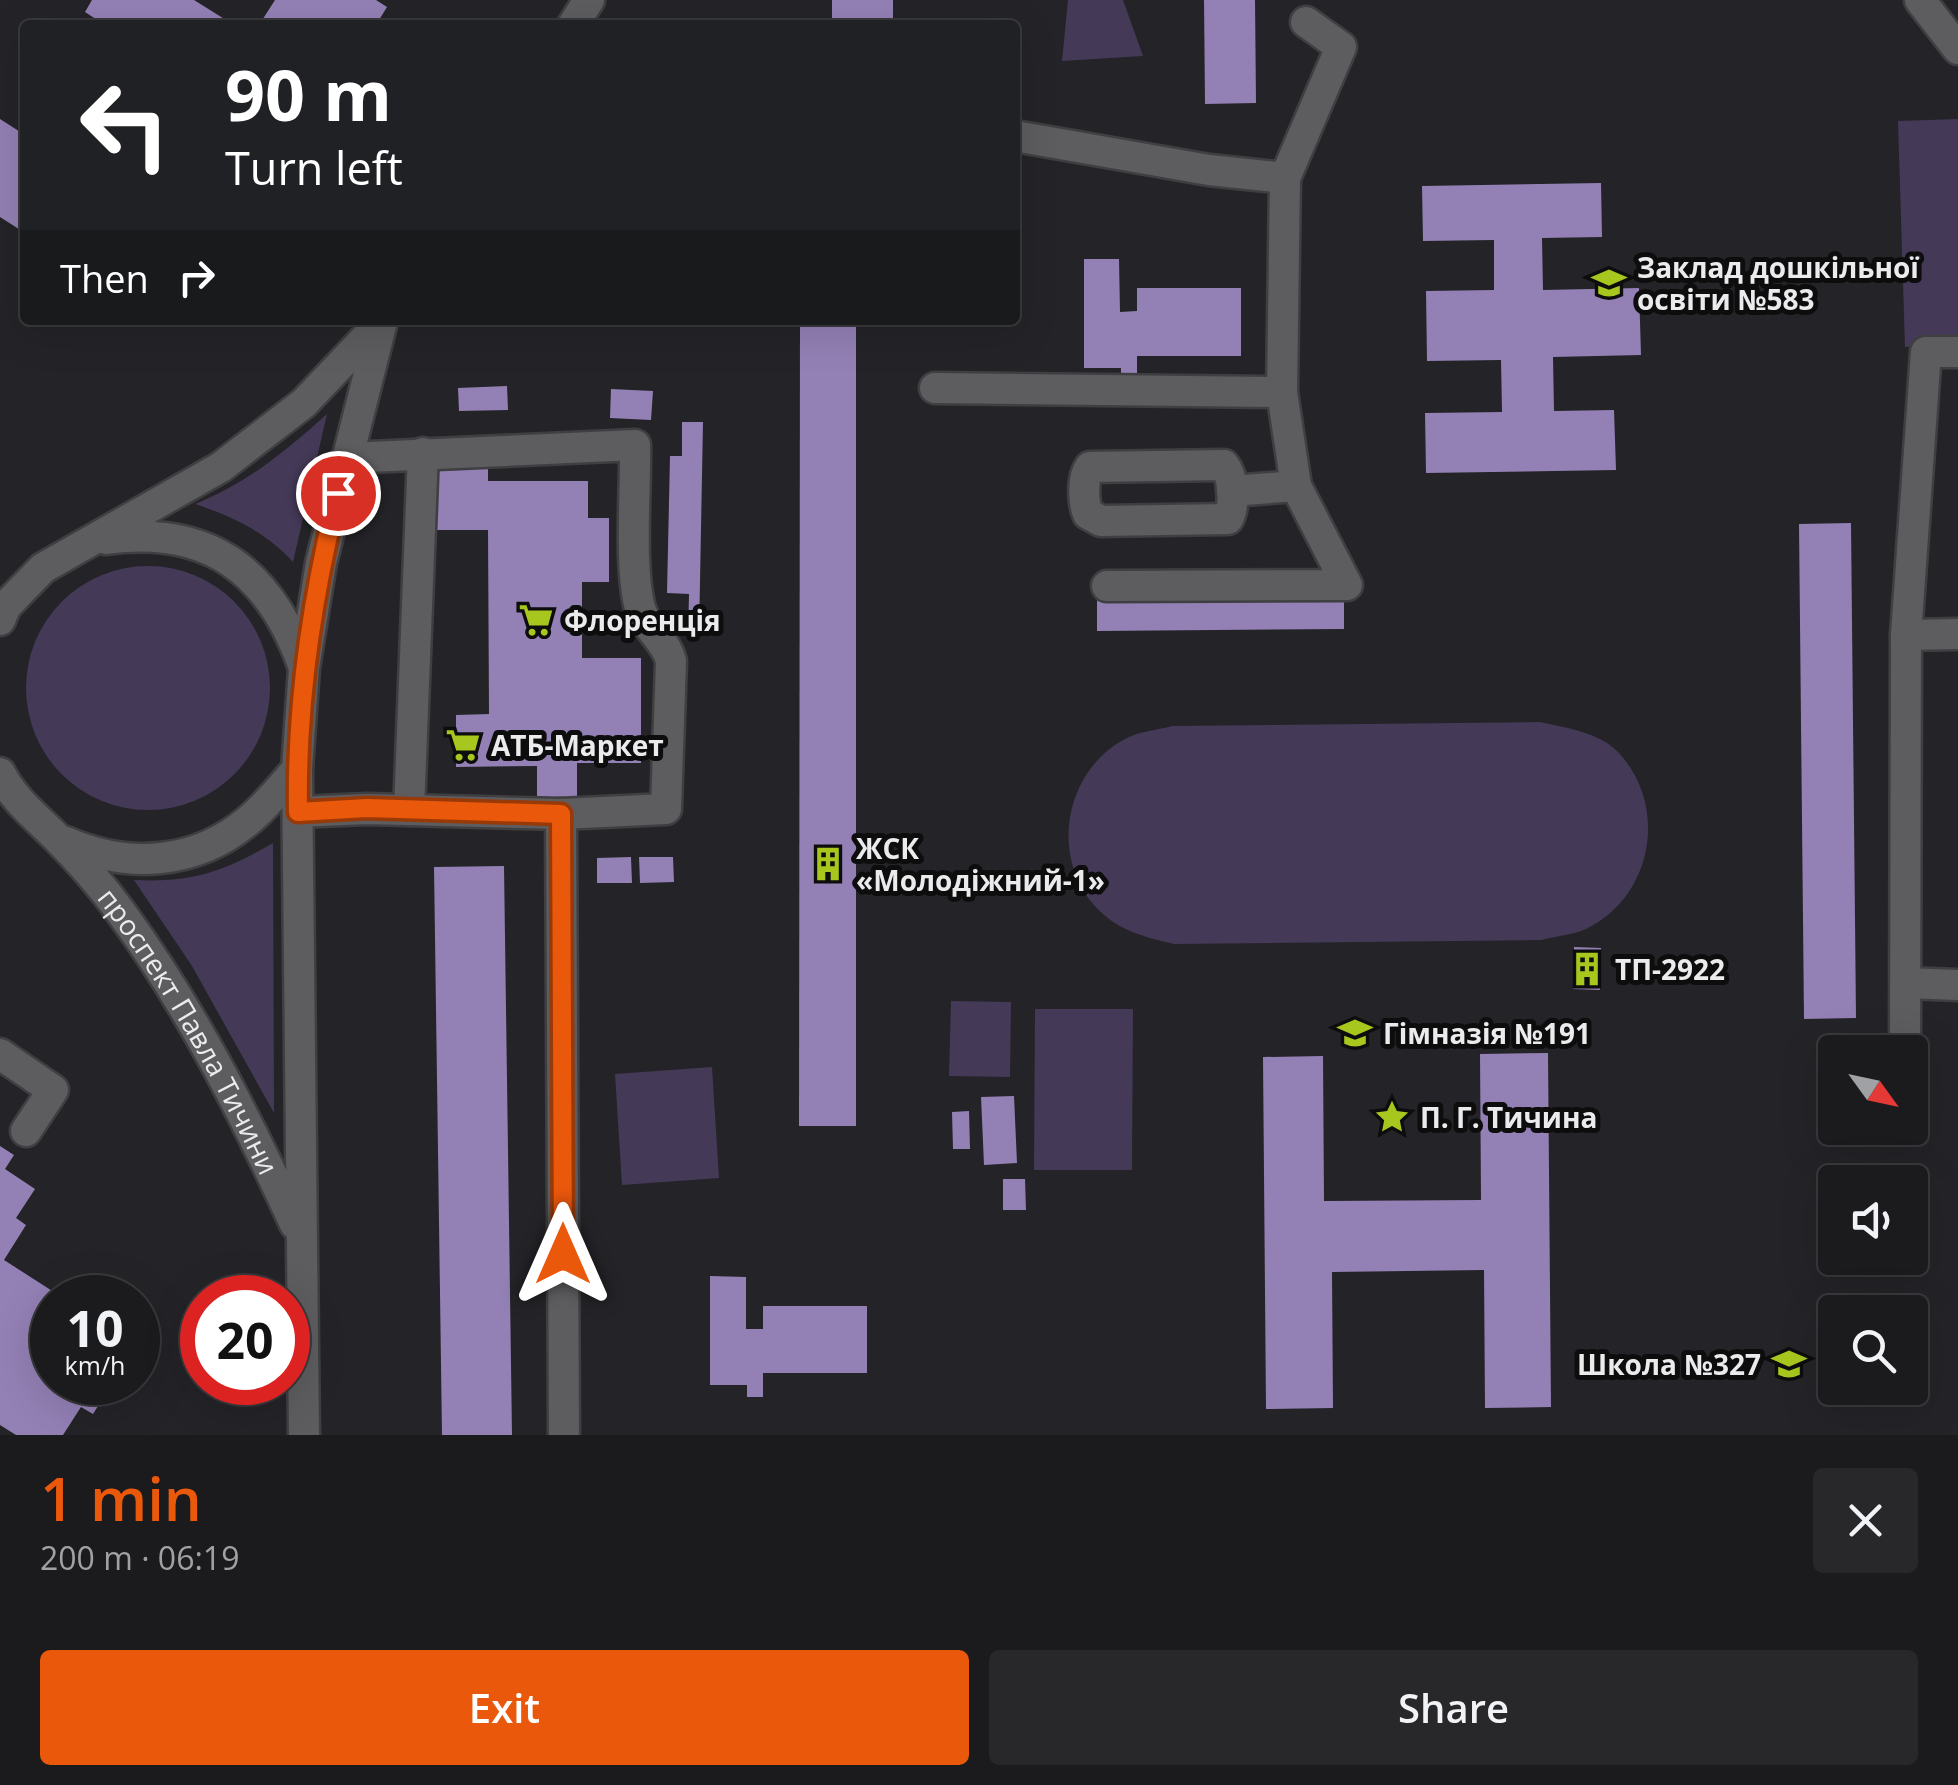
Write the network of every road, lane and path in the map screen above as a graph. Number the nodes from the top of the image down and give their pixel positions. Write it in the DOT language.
graph roads {
  1 [pos="1920,0"];
  2 [pos="1306,22"];
  3 [pos="1958,49"];
  4 [pos="1020,137"];
  5 [pos="1285,178"];
  6 [pos="378,325"];
  7 [pos="381,325"];
  8 [pos="1958,352"];
  9 [pos="935,388"];
  10 [pos="1282,392"];
  11 [pos="422,453"];
  12 [pos="347,458"];
  13 [pos="1296,486"];
  14 [pos="1232,490"];
  15 [pos="95,541"];
  16 [pos="43,568"];
  17 [pos="0,578"];
  18 [pos="1107,586"];
  19 [pos="0,620"];
  20 [pos="1958,634"];
  21 [pos="1906,636"];
  22 [pos="304,668"];
  23 [pos="298,769"];
  24 [pos="4,785"];
  25 [pos="409,810"];
  26 [pos="298,812"];
  27 [pos="561,814"];
  28 [pos="57,838"];
  29 [pos="1906,983"];
  30 [pos="1958,985"];
  31 [pos="1906,1035"];
  32 [pos="0,1054"];
  33 [pos="26,1131"];
  34 [pos="300,1236"];
  35 [pos="304,1435"];
  36 [pos="564,1435"];
  1 -- 3 [label="street"];
  2 -- 5 [label="street"];
  4 -- 5 [label="street"];
  5 -- 10 [label="street"];
  6 -- 15 [label="street, проспект Павла Тичини"];
  7 -- 12 [label="street, проспект Павла Тичини"];
  8 -- 21 [label="street"];
  9 -- 10 [label="street"];
  10 -- 13 [label="street"];
  11 -- 12 [label="street"];
  11 -- 25 [label="street"];
  11 -- 27 [label="street"];
  12 -- 22 [label="street, проспект Павла Тичини"];
  13 -- 14 [label="street"];
  13 -- 18 [label="street"];
  14 -- 14 [label="street"];
  15 -- 16 [label="street, проспект Павла Тичини"];
  15 -- 22 [label="street, проспект Павла Тичини"];
  16 -- 17 [label="street"];
  16 -- 19 [label="street, проспект Павла Тичини"];
  20 -- 21 [label="street"];
  21 -- 29 [label="street"];
  22 -- 23 [label="street, проспект Павла Тичини"];
  23 -- 26 [label="street, проспект Павла Тичини"];
  23 -- 28 [label="street, проспект Павла Тичини"];
  24 -- 28 [label="street, проспект Павла Тичини"];
  25 -- 26 [label="street"];
  25 -- 27 [label="street"];
  26 -- 34 [label="street, проспект Павла Тичини"];
  27 -- 36 [label="street"];
  28 -- 34 [label="street, проспект Павла Тичини"];
  29 -- 30 [label="street"];
  29 -- 31 [label="street"];
  32 -- 33 [label="street"];
  34 -- 35 [label="street, проспект Павла Тичини"];
}
